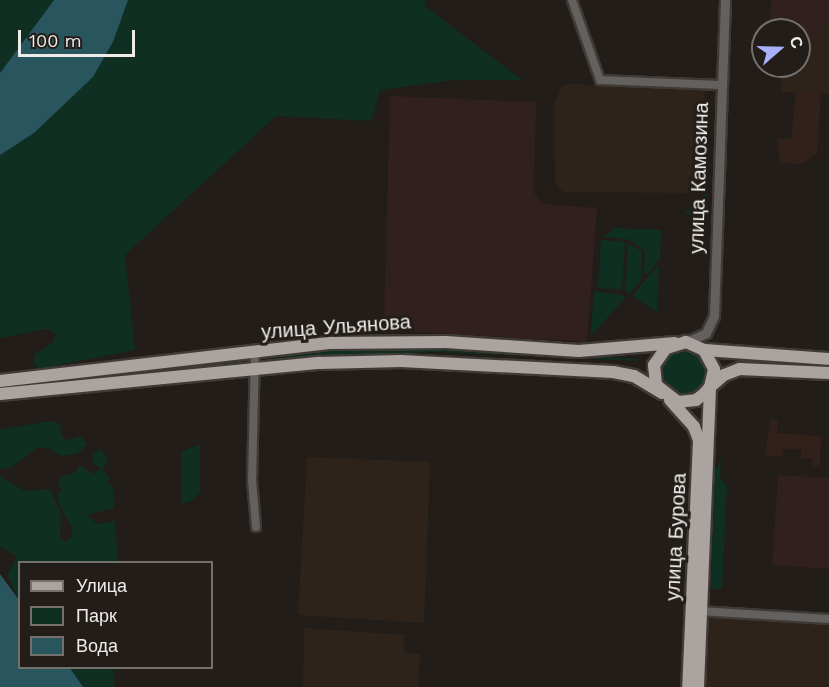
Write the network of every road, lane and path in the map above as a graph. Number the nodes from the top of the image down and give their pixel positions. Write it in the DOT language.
graph roads {
  1 [pos="572,0"];
  2 [pos="725,0"];
  3 [pos="720,85"];
  4 [pos="680,342"];
  5 [pos="705,350"];
  6 [pos="255,351"];
  7 [pos="829,359"];
  8 [pos="256,369"];
  9 [pos="829,373"];
  10 [pos="0,381"];
  11 [pos="710,387"];
  12 [pos="0,394"];
  13 [pos="665,396"];
  14 [pos="256,527"];
  15 [pos="696,611"];
  16 [pos="829,619"];
  17 [pos="688,687"];
  18 [pos="698,687"];
  1 -- 3 [label="street"];
  2 -- 3 [label="street, улица Камозина"];
  3 -- 4 [label="street, улица Камозина"];
  4 -- 5 [label="main road"];
  4 -- 6 [label="main road, улица Ульянова"];
  4 -- 13 [label="main road"];
  5 -- 7 [label="main road"];
  5 -- 11 [label="main road"];
  6 -- 8 [label="street"];
  6 -- 10 [label="main road, улица Ульянова"];
  8 -- 12 [label="main road, улица Ульянова"];
  8 -- 13 [label="main road, улица Ульянова"];
  8 -- 14 [label="street"];
  9 -- 11 [label="main road"];
  11 -- 13 [label="main road"];
  11 -- 15 [label="main road, улица Бурова"];
  13 -- 15 [label="main road, улица Бурова"];
  15 -- 16 [label="street"];
  15 -- 17 [label="main road, улица Бурова"];
  15 -- 18 [label="main road, улица Бурова"];
}
